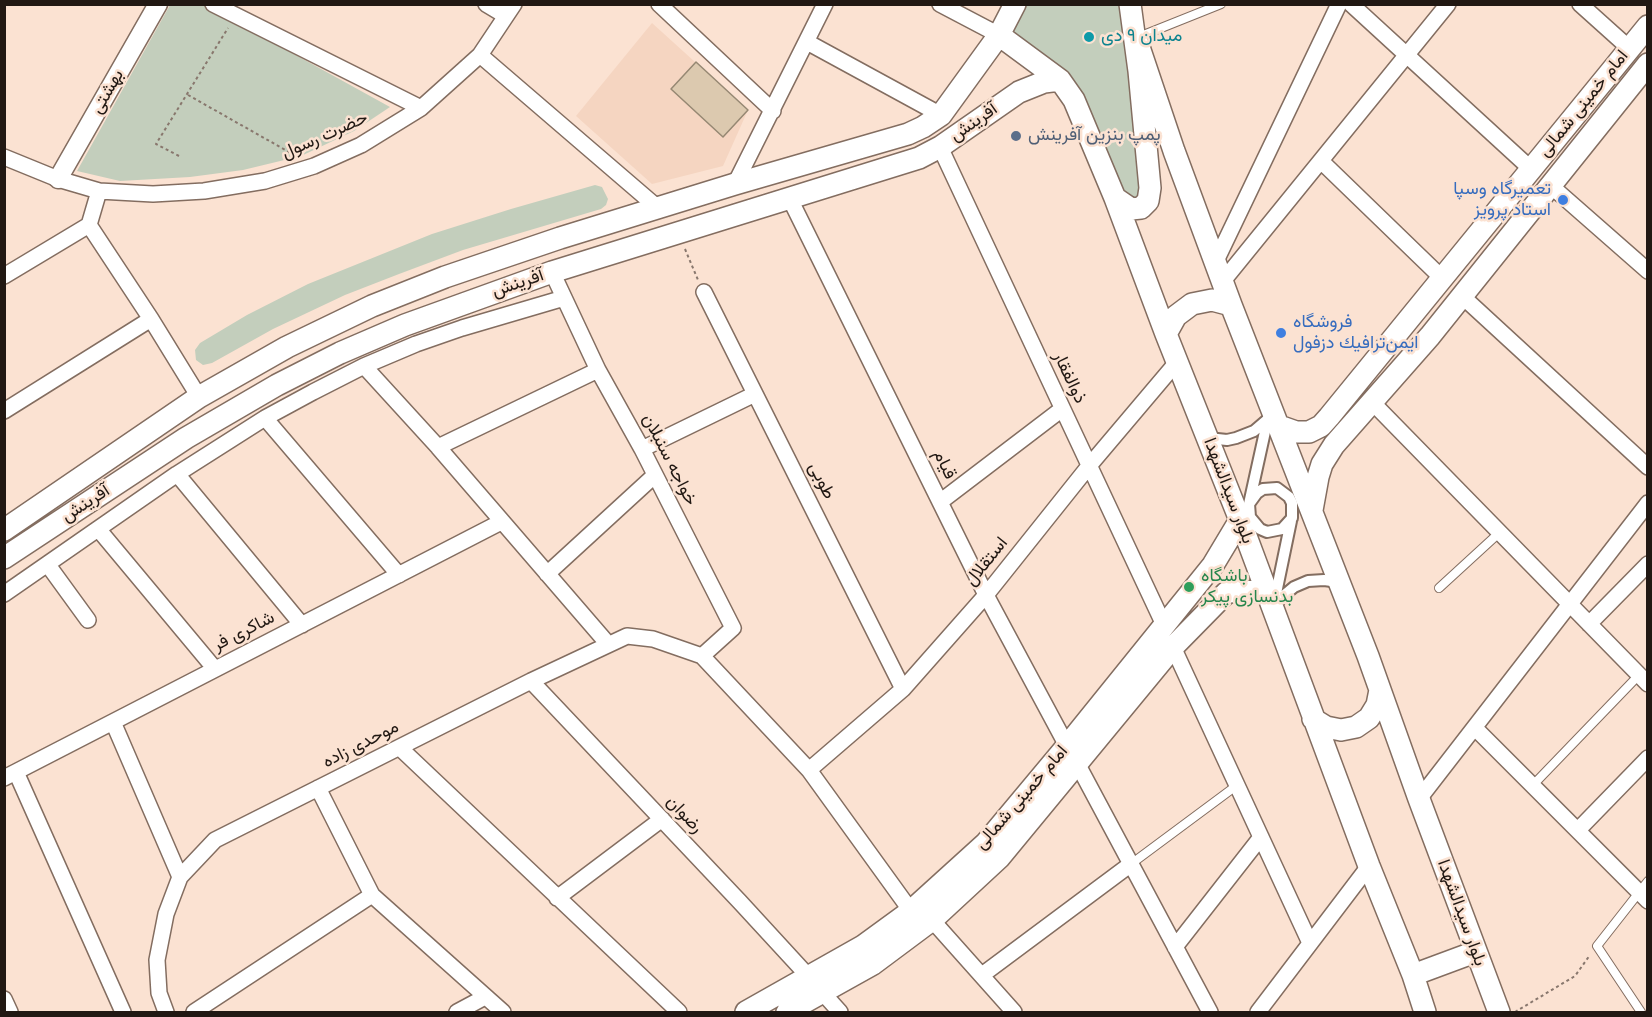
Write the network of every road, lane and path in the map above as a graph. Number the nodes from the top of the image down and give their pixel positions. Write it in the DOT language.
graph roads {
  1 [pos="158,4"];
  2 [pos="213,4"];
  3 [pos="486,4"];
  4 [pos="659,4"];
  5 [pos="825,4"];
  6 [pos="940,4"];
  7 [pos="1015,4"];
  8 [pos="1130,4"];
  9 [pos="1221,4"];
  10 [pos="1340,4"];
  11 [pos="1351,4"];
  12 [pos="1448,4"];
  13 [pos="1580,4"];
  14 [pos="510,10"];
  15 [pos="235,16"];
  16 [pos="1647,26"];
  17 [pos="999,35"];
  18 [pos="1136,38"];
  19 [pos="807,42"];
  20 [pos="1629,48"];
  21 [pos="480,55"];
  22 [pos="1406,56"];
  23 [pos="1647,64"];
  24 [pos="1060,80"];
  25 [pos="187,95"];
  26 [pos="421,108"];
  27 [pos="773,111"];
  28 [pos="941,115"];
  29 [pos="876,143"];
  30 [pos="940,147"];
  31 [pos="179,156"];
  32 [pos="4,157"];
  33 [pos="1321,161"];
  34 [pos="314,166"];
  35 [pos="885,168"];
  36 [pos="1531,169"];
  37 [pos="58,179"];
  38 [pos="735,184"];
  39 [pos="1550,185"];
  40 [pos="99,191"];
  41 [pos="790,198"];
  42 [pos="1115,198"];
  43 [pos="658,208"];
  44 [pos="89,225"];
  45 [pos="678,233"];
  46 [pos="1216,261"];
  47 [pos="1647,271"];
  48 [pos="552,272"];
  49 [pos="4,276"];
  50 [pos="1442,278"];
  51 [pos="1223,281"];
  52 [pos="704,292"];
  53 [pos="1462,296"];
  54 [pos="564,298"];
  55 [pos="1231,305"];
  56 [pos="151,319"];
  57 [pos="1166,333"];
  58 [pos="1177,362"];
  59 [pos="364,366"];
  60 [pos="598,369"];
  61 [pos="755,394"];
  62 [pos="199,397"];
  63 [pos="1371,402"];
  64 [pos="1062,409"];
  65 [pos="4,411"];
  66 [pos="265,418"];
  67 [pos="1274,419"];
  68 [pos="1321,426"];
  69 [pos="1208,438"];
  70 [pos="438,447"];
  71 [pos="642,449"];
  72 [pos="1331,450"];
  73 [pos="1089,466"];
  74 [pos="1647,467"];
  75 [pos="177,474"];
  76 [pos="655,475"];
  77 [pos="940,502"];
  78 [pos="1647,503"];
  79 [pos="1245,512"];
  80 [pos="1302,516"];
  81 [pos="501,522"];
  82 [pos="4,530"];
  83 [pos="99,530"];
  84 [pos="1499,532"];
  85 [pos="4,558"];
  86 [pos="1647,564"];
  87 [pos="48,565"];
  88 [pos="1213,565"];
  89 [pos="547,574"];
  90 [pos="399,575"];
  91 [pos="1339,582"];
  92 [pos="1439,588"];
  93 [pos="1227,592"];
  94 [pos="4,594"];
  95 [pos="986,595"];
  96 [pos="1269,600"];
  97 [pos="1570,605"];
  98 [pos="88,620"];
  99 [pos="1588,624"];
  100 [pos="302,625"];
  101 [pos="1164,625"];
  102 [pos="608,644"];
  103 [pos="1173,647"];
  104 [pos="702,656"];
  105 [pos="215,669"];
  106 [pos="1643,679"];
  107 [pos="531,681"];
  108 [pos="903,689"];
  109 [pos="1380,690"];
  110 [pos="1313,719"];
  111 [pos="113,722"];
  112 [pos="1475,728"];
  113 [pos="1067,746"];
  114 [pos="400,748"];
  115 [pos="1647,758"];
  116 [pos="1078,765"];
  117 [pos="809,770"];
  118 [pos="10,775"];
  119 [pos="1533,785"];
  120 [pos="1236,786"];
  121 [pos="318,788"];
  122 [pos="1419,800"];
  123 [pos="662,819"];
  124 [pos="1578,830"];
  125 [pos="1261,837"];
  126 [pos="1131,864"];
  127 [pos="1369,866"];
  128 [pos="180,877"];
  129 [pos="1644,891"];
  130 [pos="372,895"];
  131 [pos="557,898"];
  132 [pos="911,912"];
  133 [pos="932,920"];
  134 [pos="1310,943"];
  135 [pos="1597,946"];
  136 [pos="1175,947"];
  137 [pos="1475,952"];
  138 [pos="982,975"];
  139 [pos="1413,975"];
  140 [pos="815,985"];
  141 [pos="485,997"];
  142 [pos="4,999"];
  143 [pos="10,1012"];
  144 [pos="123,1012"];
  145 [pos="166,1012"];
  146 [pos="194,1012"];
  147 [pos="457,1012"];
  148 [pos="503,1012"];
  149 [pos="679,1012"];
  150 [pos="746,1012"];
  151 [pos="787,1012"];
  152 [pos="840,1012"];
  153 [pos="1014,1012"];
  154 [pos="1210,1012"];
  155 [pos="1258,1012"];
  156 [pos="1425,1012"];
  157 [pos="1499,1012"];
  158 [pos="1515,1012"];
  159 [pos="1641,1012"];
  1 -- 37 [label="street, بهشتی"];
  2 -- 15 [label="street"];
  3 -- 14 [label="street"];
  4 -- 27 [label="street"];
  5 -- 19 [label="street"];
  6 -- 17 [label="street"];
  7 -- 17 [label="main road, آفرینش"];
  8 -- 18 [label="main road"];
  9 -- 18 [label="lane"];
  10 -- 46 [label="street"];
  11 -- 22 [label="street"];
  12 -- 22 [label="street"];
  13 -- 20 [label="street"];
  14 -- 21 [label="street, حضرت رسول"];
  15 -- 25 [label="path"];
  15 -- 26 [label="street"];
  16 -- 20 [label="main road, امام خمینی شمالی"];
  17 -- 24 [label="main road, بلوار سیدالشهدا"];
  17 -- 28 [label="main road, آفرینش"];
  18 -- 42 [label="main road"];
  18 -- 46 [label="main road, بلوار سیدالشهدا"];
  19 -- 27 [label="street"];
  19 -- 28 [label="street"];
  20 -- 36 [label="main road, امام خمینی شمالی"];
  21 -- 26 [label="street, حضرت رسول"];
  21 -- 43 [label="street"];
  22 -- 33 [label="street"];
  22 -- 36 [label="street"];
  23 -- 39 [label="main road, امام خمینی شمالی"];
  24 -- 30 [label="main road, آفرینش"];
  24 -- 42 [label="main road, بلوار سیدالشهدا"];
  25 -- 31 [label="path"];
  25 -- 34 [label="path"];
  26 -- 34 [label="street, حضرت رسول"];
  27 -- 38 [label="street"];
  28 -- 29 [label="main road, آفرینش"];
  29 -- 35 [label="main road"];
  29 -- 38 [label="main road, آفرینش"];
  30 -- 35 [label="main road, آفرینش"];
  30 -- 64 [label="street, ذوالفقار"];
  32 -- 37 [label="street, حضرت رسول"];
  33 -- 50 [label="street"];
  33 -- 51 [label="street"];
  34 -- 40 [label="street, حضرت رسول"];
  35 -- 41 [label="main road, آفرینش"];
  36 -- 50 [label="main road, امام خمینی شمالی"];
  37 -- 40 [label="street, حضرت رسول"];
  38 -- 43 [label="main road, آفرینش"];
  39 -- 47 [label="street"];
  39 -- 53 [label="main road, امام خمینی شمالی"];
  40 -- 44 [label="street"];
  41 -- 45 [label="main road, آفرینش"];
  41 -- 77 [label="street, قیام"];
  42 -- 57 [label="main road, بلوار سیدالشهدا"];
  43 -- 62 [label="main road, آفرینش"];
  44 -- 49 [label="street"];
  44 -- 56 [label="street"];
  45 -- 48 [label="main road, آفرینش"];
  45 -- 52 [label="path"];
  46 -- 51 [label="main road, بلوار سیدالشهدا"];
  48 -- 54 [label="street, خواجه سنبلان"];
  48 -- 85 [label="main road, آفرینش"];
  50 -- 68 [label="main road, امام خمینی شمالی"];
  51 -- 55 [label="main road, بلوار سیدالشهدا"];
  52 -- 61 [label="street, طوبی"];
  53 -- 63 [label="main road, امام خمینی شمالی"];
  53 -- 74 [label="street"];
  54 -- 59 [label="street"];
  54 -- 60 [label="street, خواجه سنبلان"];
  55 -- 57 [label="main road"];
  55 -- 67 [label="main road, بلوار سیدالشهدا"];
  56 -- 62 [label="street"];
  56 -- 65 [label="street"];
  57 -- 58 [label="main road, بلوار سیدالشهدا"];
  58 -- 69 [label="main road, بلوار سیدالشهدا"];
  58 -- 73 [label="street, استقلال"];
  59 -- 66 [label="street"];
  59 -- 70 [label="street"];
  60 -- 70 [label="street"];
  60 -- 71 [label="street, خواجه سنبلان"];
  61 -- 71 [label="street"];
  61 -- 108 [label="street, طوبی"];
  62 -- 82 [label="main road, آفرینش"];
  63 -- 72 [label="main road, امام خمینی شمالی"];
  63 -- 84 [label="street"];
  64 -- 73 [label="street, ذوالفقار"];
  64 -- 77 [label="street"];
  66 -- 75 [label="street"];
  66 -- 90 [label="street"];
  67 -- 68 [label="main road"];
  67 -- 69 [label="street"];
  67 -- 79 [label="street"];
  67 -- 80 [label="main road, بلوار سیدالشهدا"];
  68 -- 72 [label="main road"];
  69 -- 79 [label="main road, بلوار سیدالشهدا"];
  70 -- 81 [label="street"];
  71 -- 76 [label="street, خواجه سنبلان"];
  72 -- 80 [label="main road, امام خمینی شمالی"];
  73 -- 95 [label="street, استقلال"];
  73 -- 101 [label="street, ذوالفقار"];
  75 -- 83 [label="street"];
  75 -- 100 [label="street"];
  76 -- 89 [label="street"];
  76 -- 104 [label="street, خواجه سنبلان"];
  77 -- 95 [label="street, قیام"];
  78 -- 97 [label="street"];
  79 -- 80 [label="street"];
  79 -- 80 [label="street"];
  79 -- 88 [label="main road, امام خمینی شمالی"];
  79 -- 96 [label="main road, بلوار سیدالشهدا"];
  80 -- 91 [label="main road, بلوار سیدالشهدا"];
  80 -- 96 [label="street"];
  81 -- 89 [label="street"];
  81 -- 90 [label="street, شاکری فر"];
  83 -- 87 [label="street"];
  83 -- 105 [label="street"];
  84 -- 92 [label="lane"];
  84 -- 97 [label="street"];
  86 -- 99 [label="street"];
  87 -- 94 [label="street"];
  87 -- 98 [label="street"];
  88 -- 93 [label="main road"];
  88 -- 101 [label="main road, امام خمینی شمالی"];
  89 -- 102 [label="street"];
  90 -- 100 [label="street, شاکری فر"];
  91 -- 96 [label="street"];
  91 -- 109 [label="main road, بلوار سیدالشهدا"];
  93 -- 96 [label="main road"];
  93 -- 103 [label="main road, امام خمینی شمالی"];
  95 -- 108 [label="street, استقلال"];
  95 -- 113 [label="street, قیام"];
  96 -- 110 [label="main road, بلوار سیدالشهدا"];
  97 -- 99 [label="street"];
  97 -- 112 [label="street"];
  99 -- 106 [label="street"];
  100 -- 105 [label="street, شاکری فر"];
  101 -- 113 [label="main road, امام خمینی شمالی"];
  102 -- 104 [label="street, موحدی زاده"];
  102 -- 107 [label="street, موحدی زاده"];
  103 -- 116 [label="main road, امام خمینی شمالی"];
  103 -- 120 [label="street"];
  104 -- 117 [label="street"];
  105 -- 111 [label="street, شاکری فر"];
  106 -- 119 [label="lane"];
  107 -- 114 [label="street, موحدی زاده"];
  107 -- 123 [label="street, رضوان"];
  108 -- 117 [label="street, استقلال"];
  109 -- 110 [label="main road"];
  109 -- 122 [label="main road, بلوار سیدالشهدا"];
  110 -- 127 [label="main road, بلوار سیدالشهدا"];
  111 -- 118 [label="street, شاکری فر"];
  111 -- 128 [label="street"];
  112 -- 119 [label="street"];
  112 -- 122 [label="street"];
  113 -- 132 [label="main road, امام خمینی شمالی"];
  114 -- 121 [label="street, موحدی زاده"];
  114 -- 131 [label="street"];
  115 -- 124 [label="street"];
  116 -- 126 [label="street"];
  116 -- 133 [label="main road, امام خمینی شمالی"];
  117 -- 132 [label="street"];
  118 -- 144 [label="street"];
  119 -- 124 [label="street"];
  120 -- 125 [label="street"];
  120 -- 126 [label="lane"];
  121 -- 128 [label="street, موحدی زاده"];
  121 -- 130 [label="street"];
  122 -- 137 [label="main road, بلوار سیدالشهدا"];
  123 -- 131 [label="street"];
  123 -- 140 [label="street, رضوان"];
  124 -- 129 [label="street"];
  125 -- 134 [label="street"];
  125 -- 136 [label="street"];
  126 -- 136 [label="street"];
  126 -- 138 [label="street"];
  127 -- 134 [label="street"];
  127 -- 139 [label="main road, بلوار سیدالشهدا"];
  128 -- 145 [label="street, موحدی زاده"];
  129 -- 135 [label="lane"];
  130 -- 141 [label="street"];
  130 -- 146 [label="street"];
  131 -- 149 [label="street"];
  132 -- 140 [label="main road, امام خمینی شمالی"];
  133 -- 138 [label="street"];
  133 -- 140 [label="main road, امام خمینی شمالی"];
  134 -- 155 [label="street"];
  135 -- 158 [label="path"];
  135 -- 159 [label="lane"];
  136 -- 154 [label="street"];
  137 -- 139 [label="main road"];
  137 -- 157 [label="main road, بلوار سیدالشهدا"];
  138 -- 153 [label="street"];
  139 -- 156 [label="main road, بلوار سیدالشهدا"];
  140 -- 150 [label="main road, امام خمینی شمالی"];
  140 -- 151 [label="main road, امام خمینی شمالی"];
  140 -- 152 [label="street, رضوان"];
  141 -- 147 [label="street"];
  141 -- 148 [label="street"];
  142 -- 143 [label="street"];
}
